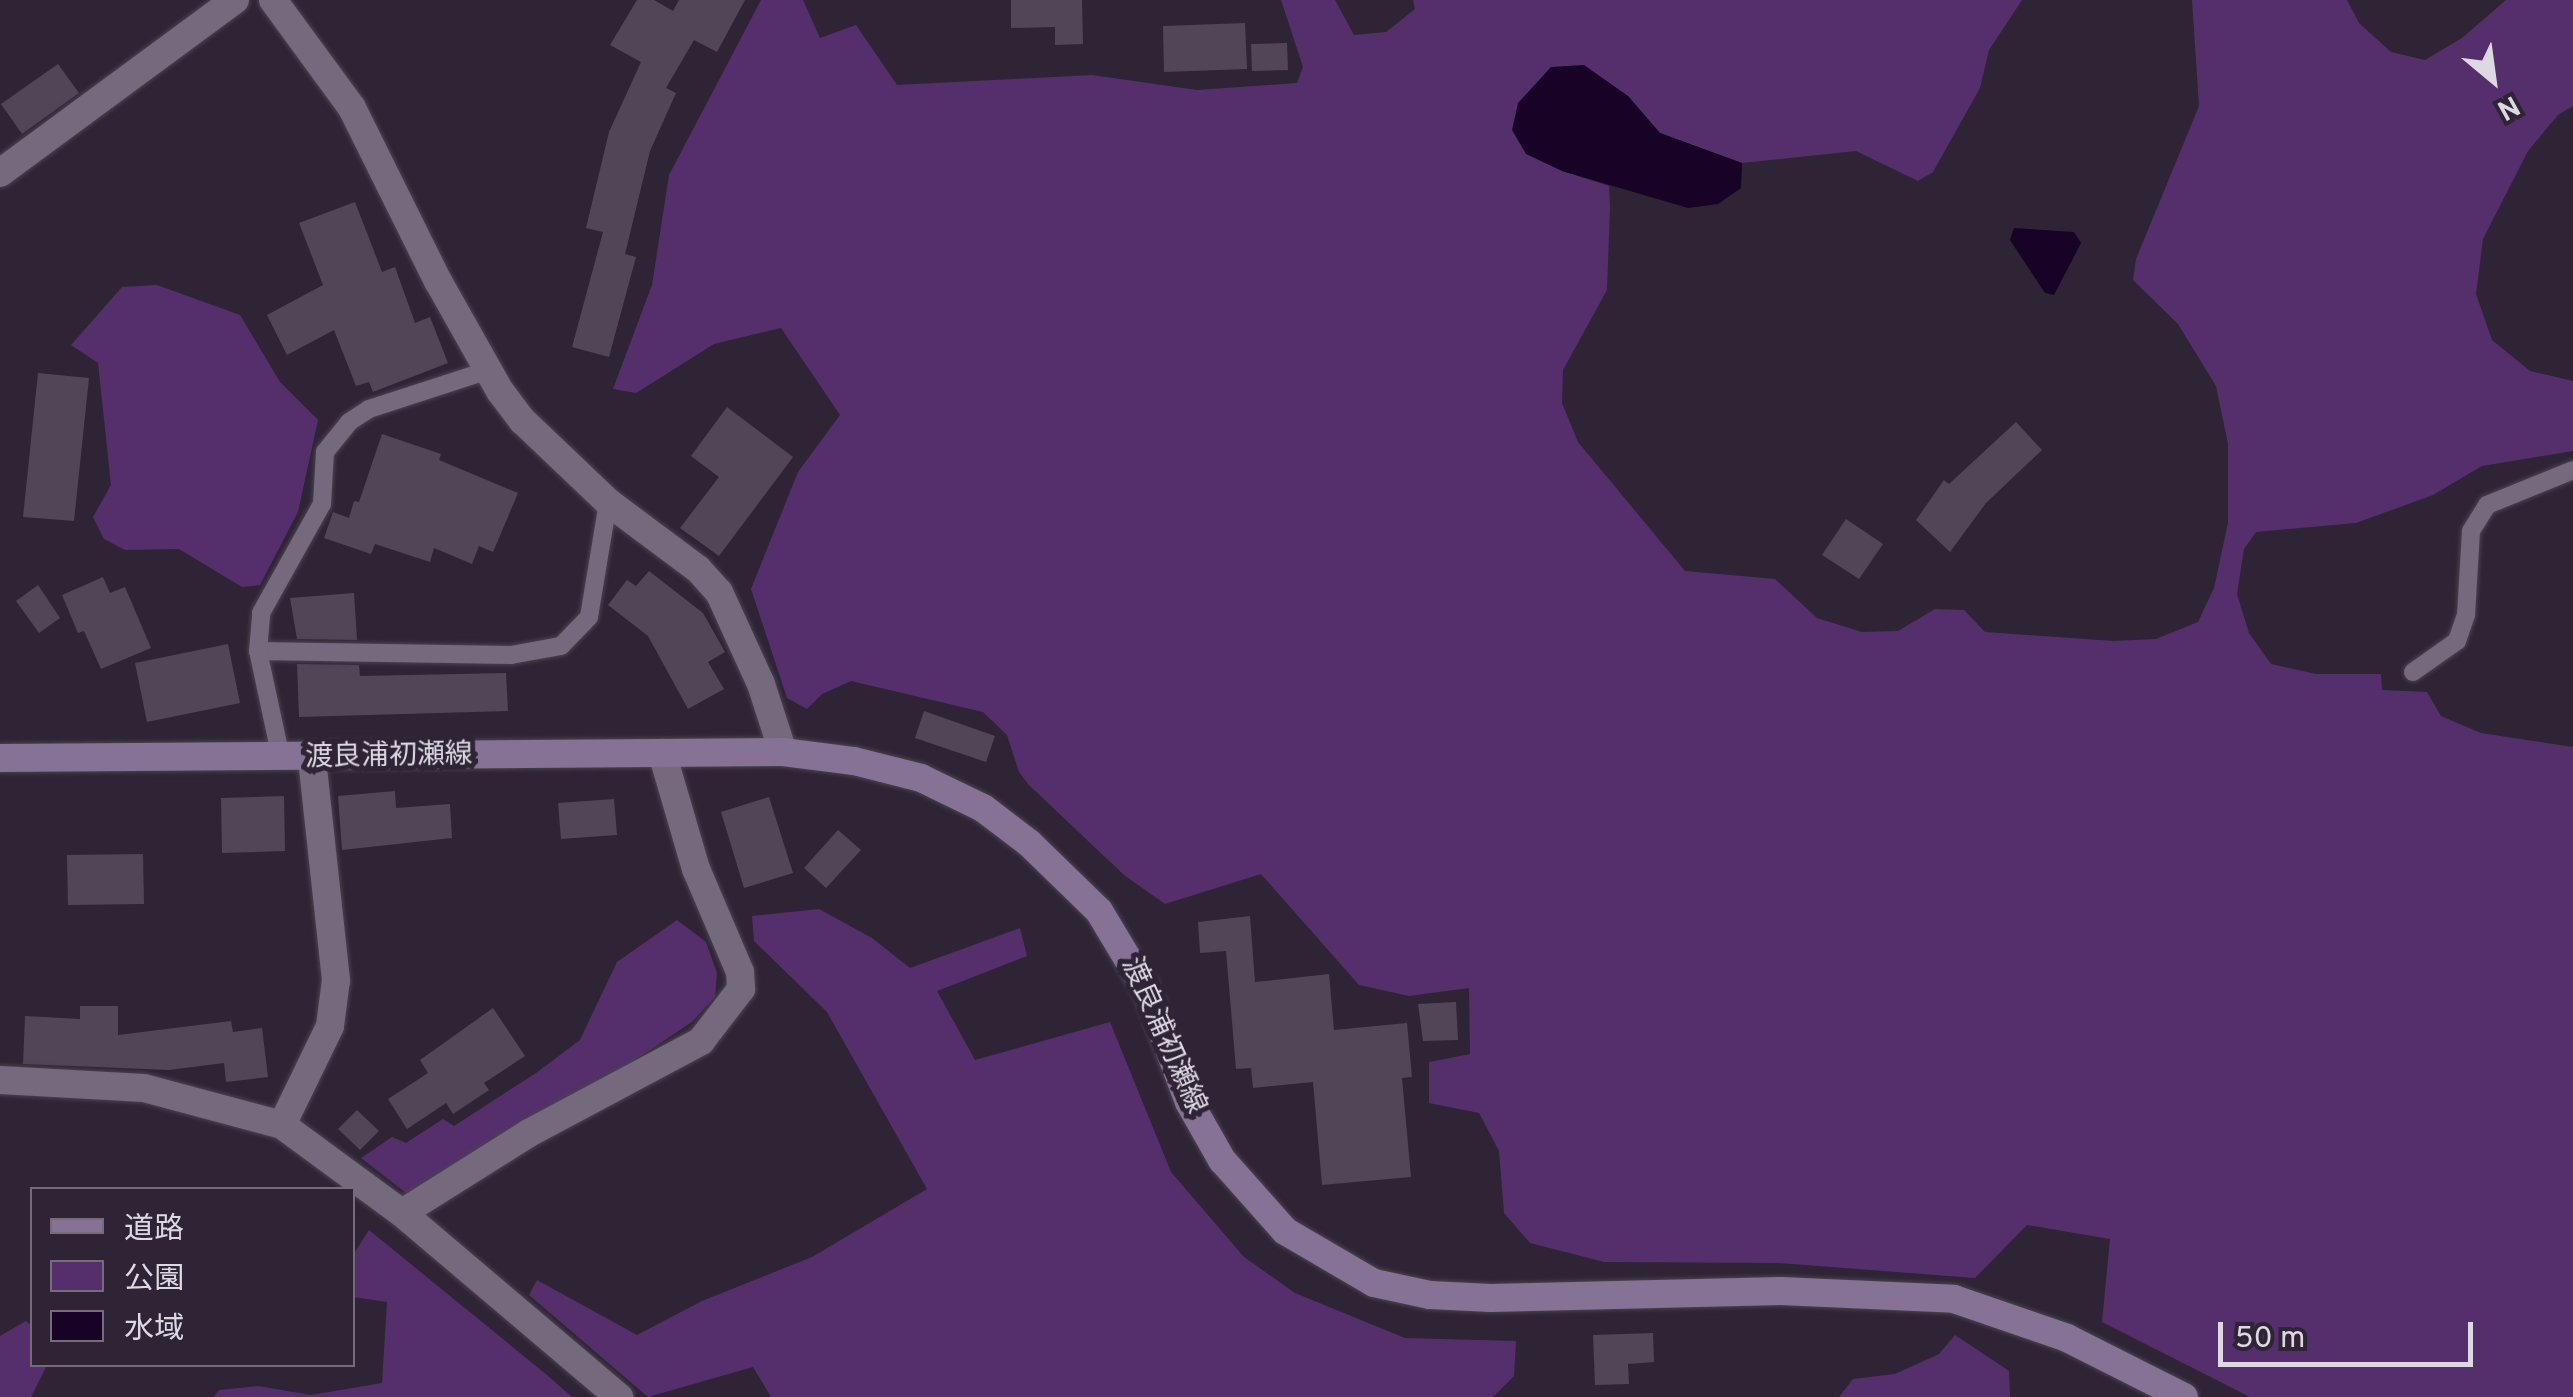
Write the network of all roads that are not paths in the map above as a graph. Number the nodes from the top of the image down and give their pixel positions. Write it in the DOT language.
graph roads {
  1 [pos="235,0"];
  2 [pos="273,0"];
  3 [pos="0,173"];
  4 [pos="486,371"];
  5 [pos="2573,470"];
  6 [pos="608,502"];
  7 [pos="258,651"];
  8 [pos="2412,672"];
  9 [pos="782,752"];
  10 [pos="662,753"];
  11 [pos="0,758"];
  12 [pos="281,758"];
  13 [pos="312,758"];
  14 [pos="0,1080"];
  15 [pos="282,1125"];
  16 [pos="402,1213"];
  17 [pos="619,1397"];
  18 [pos="2184,1397"];
  1 -- 3 [label="street"];
  2 -- 4 [label="street"];
  4 -- 6 [label="street"];
  4 -- 7 [label="lane"];
  5 -- 8 [label="lane"];
  6 -- 7 [label="lane"];
  6 -- 9 [label="street"];
  7 -- 12 [label="lane"];
  9 -- 10 [label="main road, 渡良浦初瀬線"];
  9 -- 18 [label="main road, 渡良浦初瀬線"];
  10 -- 13 [label="main road, 渡良浦初瀬線"];
  10 -- 16 [label="street"];
  11 -- 12 [label="main road, 渡良浦初瀬線"];
  12 -- 13 [label="main road, 渡良浦初瀬線"];
  13 -- 15 [label="street"];
  14 -- 15 [label="street"];
  15 -- 16 [label="street"];
  16 -- 17 [label="street"];
}
